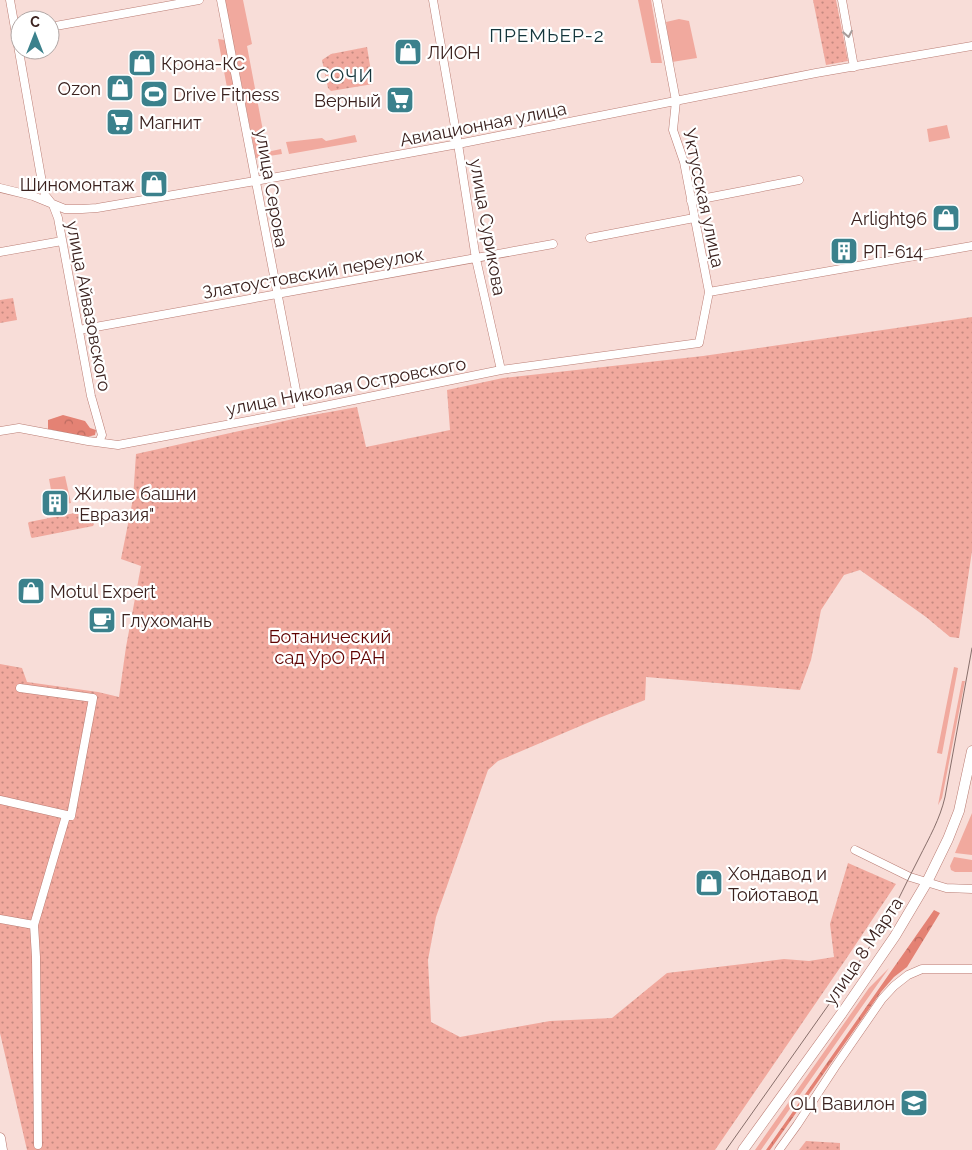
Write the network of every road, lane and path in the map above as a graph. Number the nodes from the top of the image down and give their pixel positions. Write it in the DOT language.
graph roads {
  1 [pos="199,0"];
  2 [pos="221,0"];
  3 [pos="433,0"];
  4 [pos="657,0"];
  5 [pos="842,0"];
  6 [pos="60,25"];
  7 [pos="972,46"];
  8 [pos="22,60"];
  9 [pos="854,67"];
  10 [pos="676,101"];
  11 [pos="458,144"];
  12 [pos="799,180"];
  13 [pos="255,181"];
  14 [pos="0,188"];
  15 [pos="691,201"];
  16 [pos="53,205"];
  17 [pos="694,218"];
  18 [pos="590,238"];
  19 [pos="62,241"];
  20 [pos="553,244"];
  21 [pos="972,246"];
  22 [pos="0,252"];
  23 [pos="476,259"];
  24 [pos="709,292"];
  25 [pos="277,295"];
  26 [pos="79,330"];
  27 [pos="699,343"];
  28 [pos="501,370"];
  29 [pos="300,411"];
  30 [pos="0,431"];
  31 [pos="99,442"];
  32 [pos="20,688"];
  33 [pos="972,751"];
  34 [pos="0,800"];
  35 [pos="66,816"];
  36 [pos="855,850"];
  37 [pos="927,882"];
  38 [pos="972,889"];
  39 [pos="0,919"];
  40 [pos="34,925"];
  41 [pos="972,969"];
  42 [pos="0,1138"];
  43 [pos="38,1145"];
  44 [pos="2,1150"];
  45 [pos="743,1150"];
  46 [pos="779,1150"];
  1 -- 6 [label="street"];
  2 -- 13 [label="street, улица Серова"];
  3 -- 11 [label="street, улица Сурикова"];
  4 -- 10 [label="street, Уктусская улица"];
  5 -- 9 [label="street, one-way"];
  7 -- 9 [label="street, Авиационная улица"];
  8 -- 16 [label="street, улица Айвазовского"];
  9 -- 10 [label="street, Авиационная улица"];
  10 -- 11 [label="street, Авиационная улица"];
  10 -- 15 [label="street, Уктусская улица"];
  11 -- 13 [label="street, Авиационная улица"];
  11 -- 23 [label="street, улица Сурикова"];
  12 -- 15 [label="street"];
  13 -- 16 [label="street, Авиационная улица"];
  13 -- 25 [label="street, улица Серова"];
  14 -- 16 [label="street, Авиационная улица"];
  15 -- 17 [label="street, Уктусская улица"];
  16 -- 19 [label="street, улица Айвазовского"];
  17 -- 18 [label="street"];
  17 -- 24 [label="street, Уктусская улица"];
  19 -- 22 [label="street"];
  19 -- 26 [label="street, улица Айвазовского"];
  20 -- 23 [label="street, Златоустовский переулок"];
  21 -- 24 [label="street"];
  23 -- 25 [label="street, Златоустовский переулок"];
  23 -- 28 [label="street, улица Сурикова"];
  24 -- 27 [label="street, Уктусская улица"];
  25 -- 26 [label="street, Златоустовский переулок"];
  25 -- 29 [label="street, улица Серова"];
  26 -- 31 [label="street, улица Айвазовского"];
  27 -- 28 [label="street, улица Николая Островского"];
  28 -- 29 [label="street, улица Николая Островского"];
  29 -- 31 [label="street, улица Николая Островского"];
  30 -- 31 [label="street, улица Николая Островского"];
  32 -- 35 [label="street"];
  33 -- 37 [label="main road, улица 8 Марта"];
  34 -- 35 [label="street"];
  35 -- 40 [label="street"];
  36 -- 37 [label="street"];
  37 -- 38 [label="street"];
  37 -- 45 [label="main road, улица 8 Марта"];
  39 -- 40 [label="street"];
  40 -- 43 [label="street"];
  41 -- 46 [label="street"];
  42 -- 44 [label="main road"];
}
